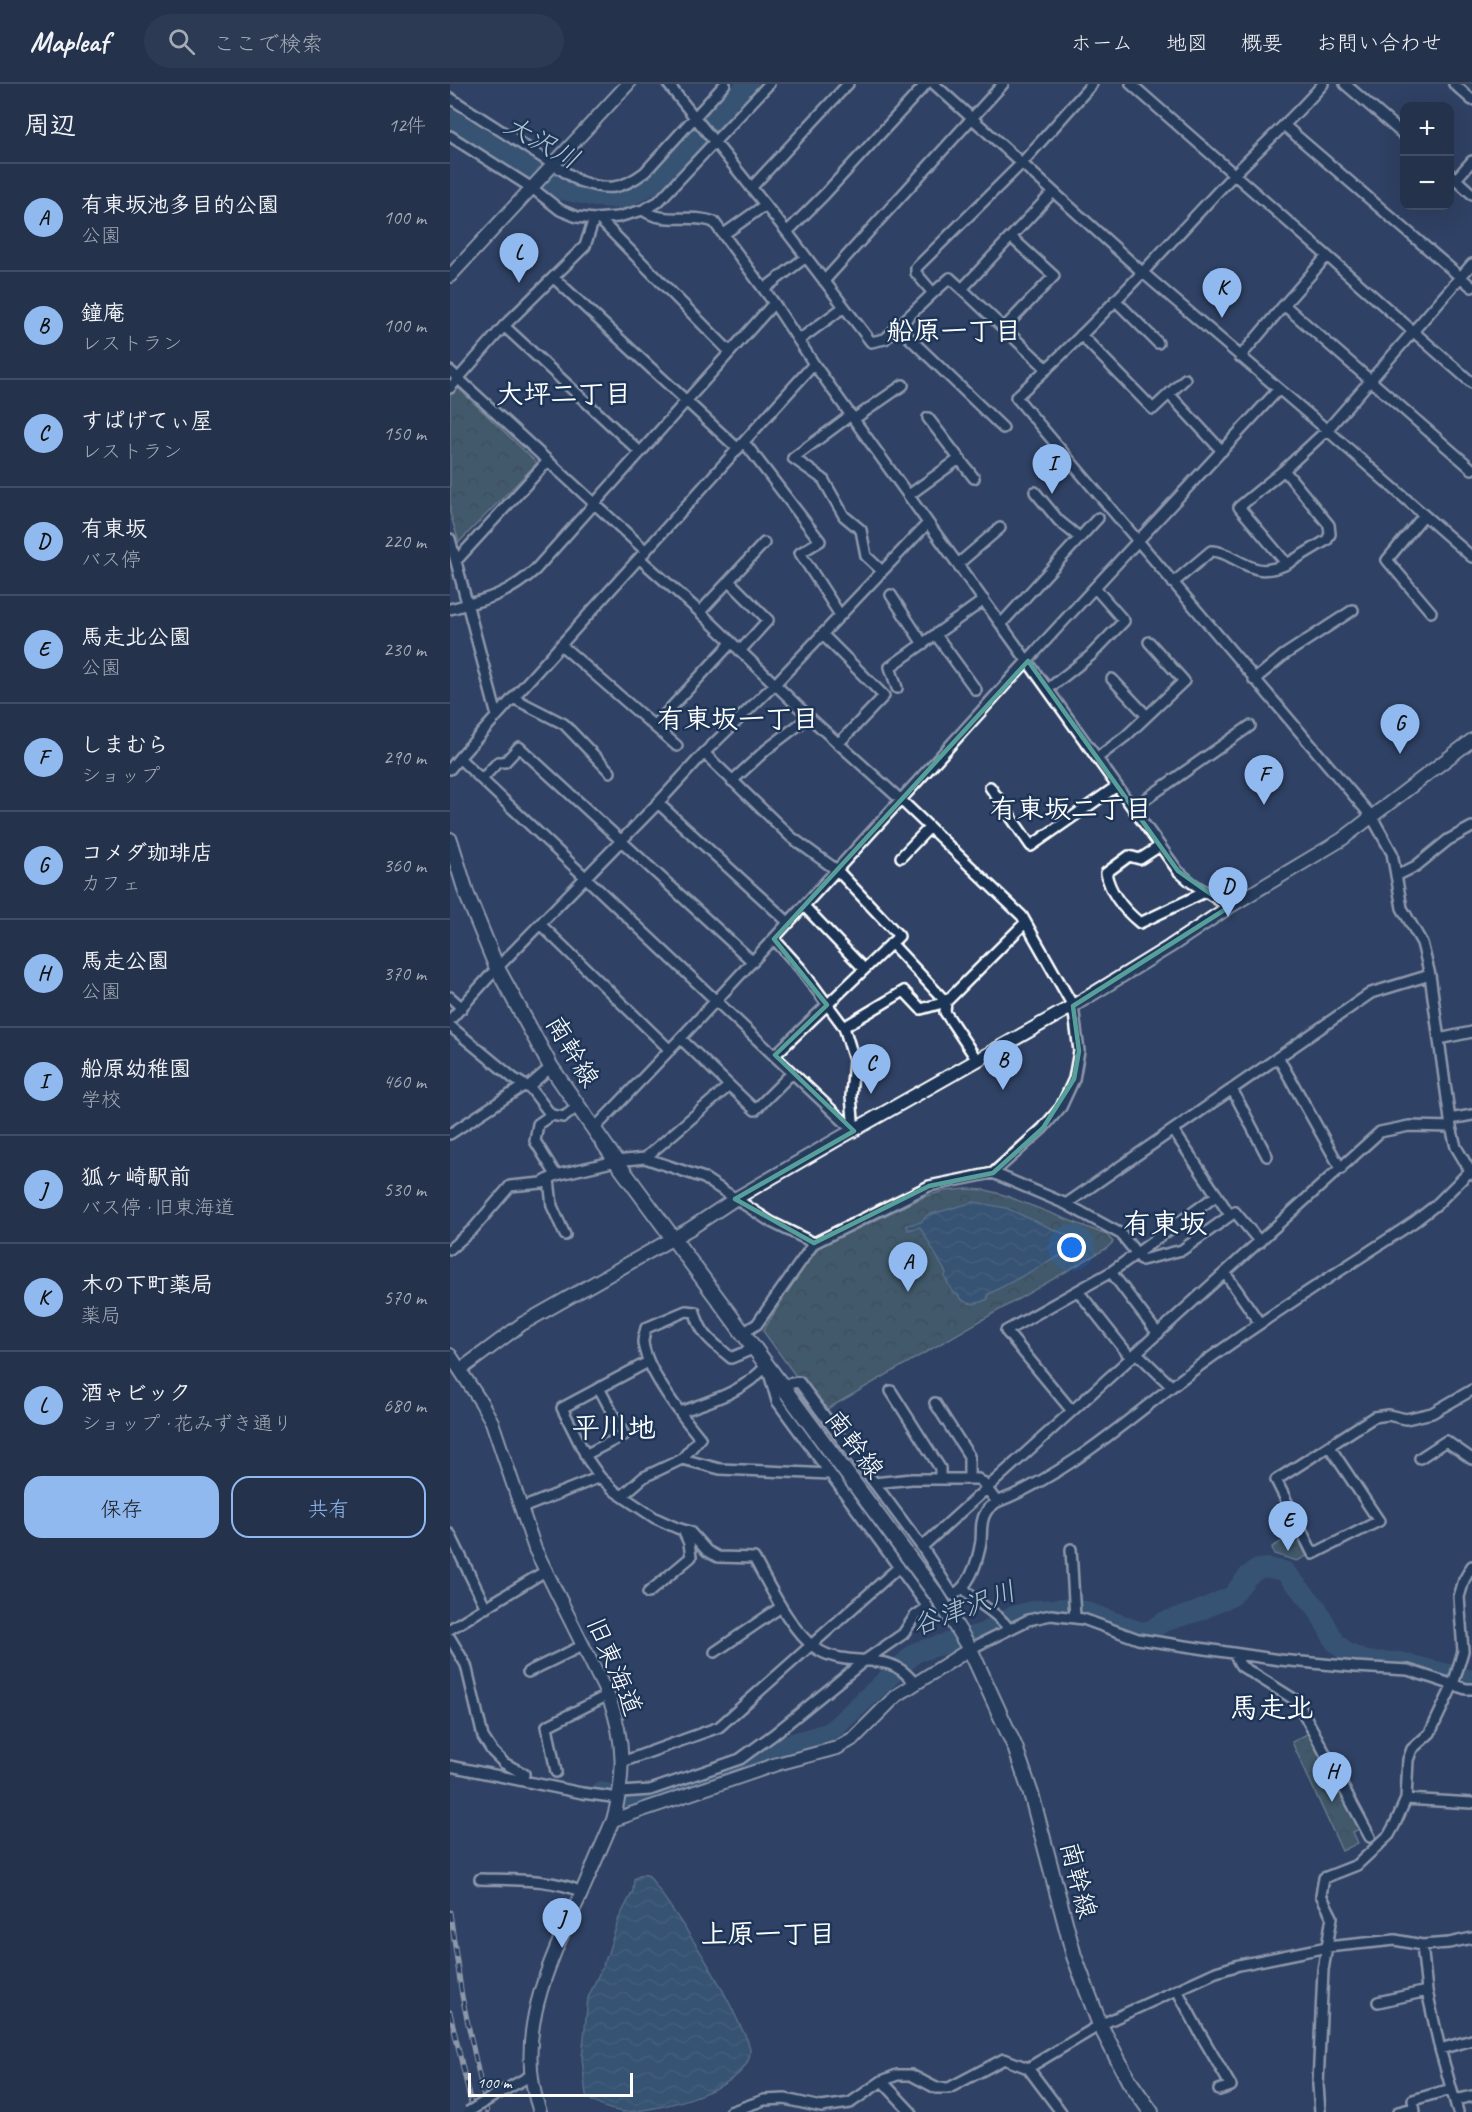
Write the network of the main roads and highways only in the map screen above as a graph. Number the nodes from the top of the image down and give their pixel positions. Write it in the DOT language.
graph roads {
  1 [pos="450,840"];
  2 [pos="1151,2112"];
  1 -- 2 [label="main road, 南幹線"];
}
